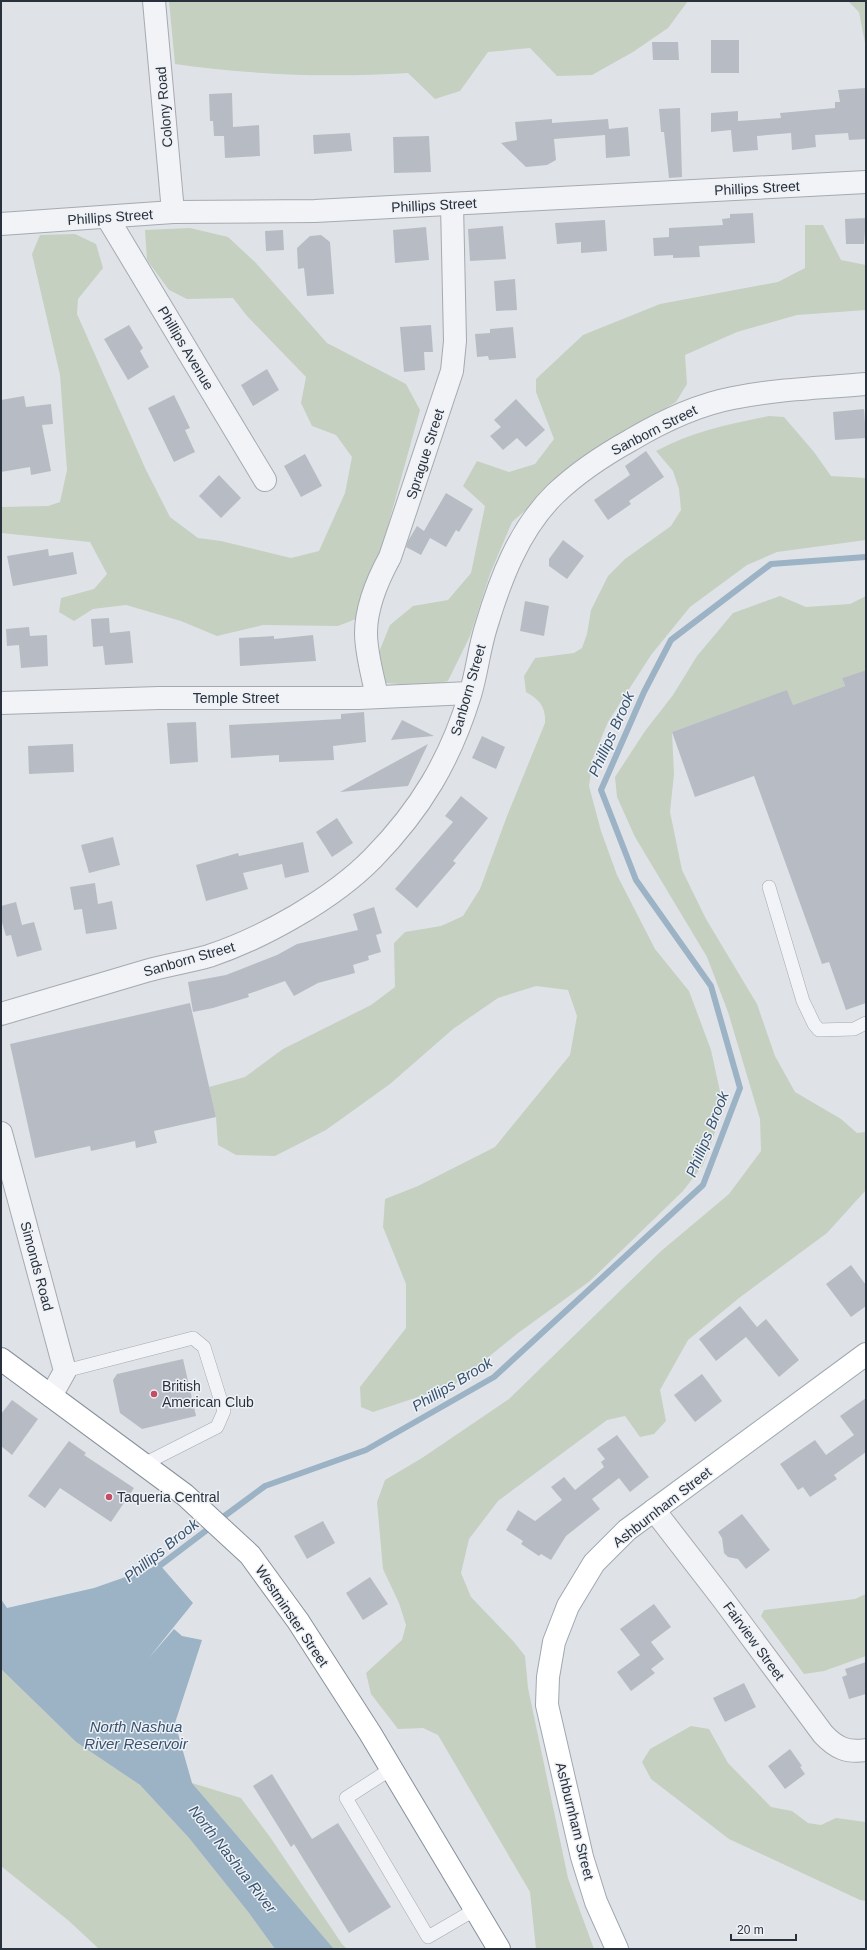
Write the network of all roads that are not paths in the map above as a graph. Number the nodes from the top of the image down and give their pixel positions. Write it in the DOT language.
graph roads {
  1 [pos="154,1"];
  2 [pos="866,182"];
  3 [pos="452,204"];
  4 [pos="173,212"];
  5 [pos="107,217"];
  6 [pos="1,224"];
  7 [pos="866,384"];
  8 [pos="265,480"];
  9 [pos="470,693"];
  10 [pos="377,697"];
  11 [pos="1,703"];
  12 [pos="769,887"];
  13 [pos="1,1014"];
  14 [pos="866,1023"];
  15 [pos="1,1134"];
  16 [pos="866,1354"];
  17 [pos="1,1359"];
  18 [pos="65,1370"];
  19 [pos="51,1396"];
  20 [pos="144,1464"];
  21 [pos="654,1510"];
  22 [pos="866,1750"];
  23 [pos="391,1769"];
  24 [pos="476,1909"];
  25 [pos="499,1949"];
  26 [pos="617,1949"];
  1 -- 4 [label="street, Colony Road"];
  2 -- 3 [label="street, Phillips Street"];
  3 -- 4 [label="street, Phillips Street"];
  3 -- 10 [label="street, Sprague Street"];
  4 -- 5 [label="street, Phillips Street"];
  5 -- 6 [label="street, Phillips Street"];
  5 -- 8 [label="street, Phillips Avenue"];
  7 -- 9 [label="street, Sanborn Street"];
  9 -- 10 [label="street, Temple Street"];
  9 -- 13 [label="street, Sanborn Street"];
  10 -- 11 [label="street, Temple Street"];
  12 -- 14 [label="lane"];
  15 -- 18 [label="street, Simonds Road"];
  16 -- 21 [label="main road, Ashburnham Street"];
  17 -- 19 [label="main road, Westminster Street"];
  18 -- 19 [label="street"];
  18 -- 20 [label="lane"];
  19 -- 20 [label="main road, Westminster Street"];
  20 -- 23 [label="main road, Westminster Street"];
  21 -- 22 [label="street, Fairview Street"];
  21 -- 26 [label="main road, Ashburnham Street"];
  23 -- 24 [label="main road, Westminster Street"];
  23 -- 24 [label="lane"];
  24 -- 25 [label="main road, Westminster Street"];
}
